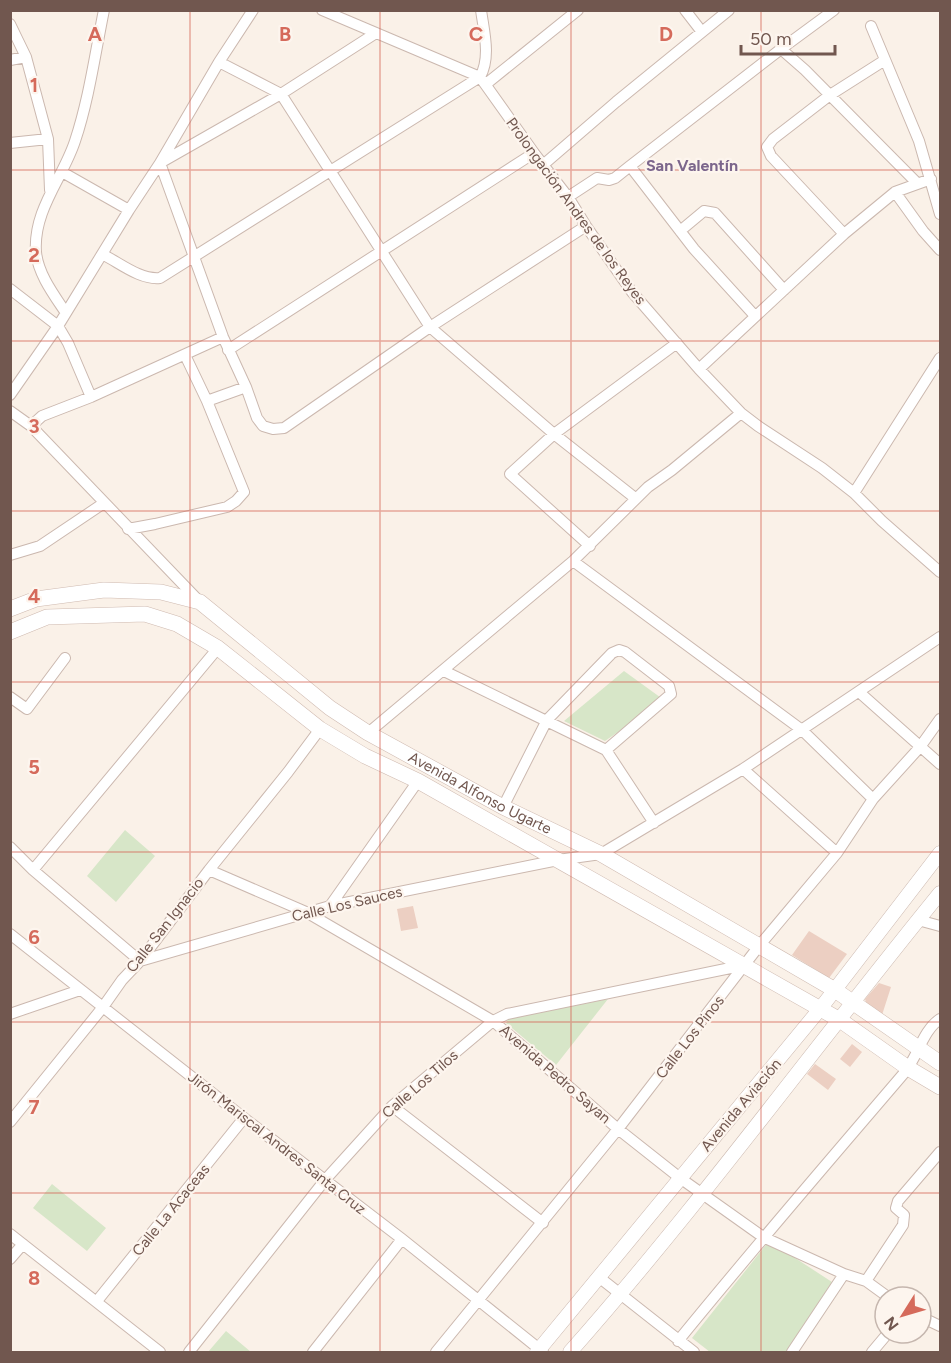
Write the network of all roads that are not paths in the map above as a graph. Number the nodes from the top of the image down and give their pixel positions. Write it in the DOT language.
graph roads {
  1 [pos="104,10"];
  2 [pos="253,10"];
  3 [pos="322,10"];
  4 [pos="481,10"];
  5 [pos="578,10"];
  6 [pos="685,10"];
  7 [pos="729,10"];
  8 [pos="834,10"];
  9 [pos="10,24"];
  10 [pos="871,26"];
  11 [pos="702,32"];
  12 [pos="376,33"];
  13 [pos="782,49"];
  14 [pos="26,57"];
  15 [pos="10,60"];
  16 [pos="885,60"];
  17 [pos="219,62"];
  18 [pos="483,80"];
  19 [pos="281,94"];
  20 [pos="830,95"];
  21 [pos="48,139"];
  22 [pos="10,143"];
  23 [pos="534,153"];
  24 [pos="160,163"];
  25 [pos="543,165"];
  26 [pos="630,166"];
  27 [pos="330,171"];
  28 [pos="62,172"];
  29 [pos="931,179"];
  30 [pos="917,183"];
  31 [pos="50,190"];
  32 [pos="895,192"];
  33 [pos="568,197"];
  34 [pos="129,210"];
  35 [pos="940,214"];
  36 [pos="586,226"];
  37 [pos="680,231"];
  38 [pos="844,234"];
  39 [pos="940,250"];
  40 [pos="382,252"];
  41 [pos="102,254"];
  42 [pos="194,257"];
  43 [pos="10,288"];
  44 [pos="784,290"];
  45 [pos="66,313"];
  46 [pos="755,316"];
  47 [pos="58,326"];
  48 [pos="430,327"];
  49 [pos="223,338"];
  50 [pos="676,343"];
  51 [pos="228,350"];
  52 [pos="185,355"];
  53 [pos="940,358"];
  54 [pos="699,369"];
  55 [pos="246,387"];
  56 [pos="10,395"];
  57 [pos="91,397"];
  58 [pos="207,401"];
  59 [pos="10,411"];
  60 [pos="741,412"];
  61 [pos="31,426"];
  62 [pos="554,434"];
  63 [pos="854,493"];
  64 [pos="635,498"];
  65 [pos="104,503"];
  66 [pos="128,529"];
  67 [pos="590,546"];
  68 [pos="10,555"];
  69 [pos="573,561"];
  70 [pos="940,572"];
  71 [pos="200,602"];
  72 [pos="10,609"];
  73 [pos="10,632"];
  74 [pos="940,637"];
  75 [pos="218,648"];
  76 [pos="65,658"];
  77 [pos="444,671"];
  78 [pos="859,692"];
  79 [pos="10,697"];
  80 [pos="940,719"];
  81 [pos="547,720"];
  82 [pos="320,729"];
  83 [pos="802,730"];
  84 [pos="368,733"];
  85 [pos="920,747"];
  86 [pos="606,750"];
  87 [pos="940,764"];
  88 [pos="743,769"];
  89 [pos="418,781"];
  90 [pos="873,799"];
  91 [pos="503,807"];
  92 [pos="654,823"];
  93 [pos="10,847"];
  94 [pos="837,853"];
  95 [pos="940,853"];
  96 [pos="601,854"];
  97 [pos="558,860"];
  98 [pos="33,870"];
  99 [pos="209,870"];
  100 [pos="940,892"];
  101 [pos="330,906"];
  102 [pos="306,912"];
  103 [pos="918,920"];
  104 [pos="940,926"];
  105 [pos="10,934"];
  106 [pos="759,946"];
  107 [pos="140,961"];
  108 [pos="745,965"];
  109 [pos="80,990"];
  110 [pos="835,990"];
  111 [pos="854,1002"];
  112 [pos="103,1006"];
  113 [pos="820,1009"];
  114 [pos="10,1014"];
  115 [pos="940,1019"];
  116 [pos="840,1020"];
  117 [pos="493,1021"];
  118 [pos="919,1049"];
  119 [pos="940,1063"];
  120 [pos="908,1068"];
  121 [pos="940,1087"];
  122 [pos="392,1106"];
  123 [pos="244,1118"];
  124 [pos="10,1122"];
  125 [pos="618,1129"];
  126 [pos="940,1152"];
  127 [pos="680,1178"];
  128 [pos="326,1180"];
  129 [pos="703,1193"];
  130 [pos="543,1223"];
  131 [pos="10,1234"];
  132 [pos="764,1237"];
  133 [pos="402,1239"];
  134 [pos="23,1244"];
  135 [pos="10,1259"];
  136 [pos="844,1274"];
  137 [pos="600,1278"];
  138 [pos="866,1281"];
  139 [pos="873,1286"];
  140 [pos="620,1296"];
  141 [pos="479,1300"];
  142 [pos="97,1302"];
  143 [pos="678,1341"];
  144 [pos="540,1352"];
  145 [pos="160,1353"];
  146 [pos="189,1353"];
  147 [pos="313,1353"];
  148 [pos="436,1353"];
  149 [pos="570,1353"];
  150 [pos="694,1353"];
  151 [pos="792,1353"];
  1 -- 28 [label="street"];
  2 -- 17 [label="street"];
  3 -- 12 [label="street"];
  4 -- 18 [label="street"];
  5 -- 18 [label="street"];
  6 -- 11 [label="street"];
  7 -- 11 [label="street"];
  8 -- 13 [label="street"];
  9 -- 14 [label="street"];
  10 -- 16 [label="street"];
  11 -- 25 [label="street"];
  12 -- 18 [label="street"];
  12 -- 19 [label="street"];
  13 -- 20 [label="street"];
  13 -- 26 [label="street"];
  14 -- 15 [label="street"];
  14 -- 21 [label="street"];
  16 -- 20 [label="street"];
  16 -- 29 [label="street"];
  17 -- 19 [label="street"];
  17 -- 24 [label="street"];
  18 -- 23 [label="street, Prolongación Andres de los Reyes"];
  18 -- 27 [label="street"];
  19 -- 24 [label="street"];
  19 -- 27 [label="street"];
  20 -- 30 [label="street"];
  20 -- 38 [label="street"];
  21 -- 22 [label="street"];
  21 -- 31 [label="street"];
  23 -- 25 [label="street, Prolongación Andres de los Reyes"];
  23 -- 40 [label="street"];
  24 -- 34 [label="street"];
  24 -- 42 [label="street"];
  25 -- 33 [label="street, Prolongación Andres de los Reyes"];
  26 -- 33 [label="street"];
  26 -- 37 [label="street"];
  27 -- 40 [label="street"];
  27 -- 42 [label="street"];
  28 -- 31 [label="street"];
  28 -- 34 [label="street"];
  29 -- 30 [label="street"];
  29 -- 35 [label="street"];
  30 -- 32 [label="street"];
  31 -- 45 [label="street"];
  32 -- 38 [label="street"];
  32 -- 39 [label="street"];
  33 -- 36 [label="street, Prolongación Andres de los Reyes"];
  34 -- 41 [label="street"];
  36 -- 48 [label="street"];
  36 -- 50 [label="street, Prolongación Andres de los Reyes"];
  37 -- 44 [label="street"];
  37 -- 46 [label="street"];
  38 -- 44 [label="street"];
  40 -- 48 [label="street"];
  40 -- 51 [label="street"];
  41 -- 42 [label="street"];
  41 -- 45 [label="street"];
  42 -- 49 [label="street"];
  43 -- 47 [label="street"];
  44 -- 46 [label="street"];
  45 -- 47 [label="street"];
  46 -- 54 [label="street"];
  47 -- 56 [label="street"];
  47 -- 57 [label="street"];
  48 -- 55 [label="street"];
  48 -- 62 [label="street"];
  49 -- 51 [label="street"];
  49 -- 52 [label="street"];
  50 -- 54 [label="street, Prolongación Andres de los Reyes"];
  50 -- 62 [label="street"];
  51 -- 55 [label="street"];
  52 -- 57 [label="street"];
  52 -- 58 [label="street"];
  53 -- 63 [label="street"];
  54 -- 60 [label="street, Prolongación Andres de los Reyes"];
  55 -- 58 [label="street"];
  57 -- 61 [label="street"];
  58 -- 66 [label="street"];
  59 -- 61 [label="street"];
  60 -- 63 [label="street, Prolongación Andres de los Reyes"];
  60 -- 64 [label="street"];
  61 -- 65 [label="street"];
  62 -- 64 [label="street"];
  62 -- 67 [label="street"];
  63 -- 70 [label="street, Prolongación Andres de los Reyes"];
  64 -- 67 [label="street"];
  65 -- 66 [label="street"];
  65 -- 68 [label="street"];
  66 -- 71 [label="street"];
  67 -- 69 [label="street"];
  69 -- 77 [label="street"];
  69 -- 83 [label="street"];
  71 -- 72 [label="main road, Avenida Alfonso Ugarte"];
  71 -- 84 [label="main road, Avenida Alfonso Ugarte"];
  73 -- 75 [label="main road, Avenida Alfonso Ugarte"];
  74 -- 78 [label="street"];
  75 -- 82 [label="main road, Avenida Alfonso Ugarte"];
  75 -- 98 [label="street"];
  76 -- 79 [label="street"];
  77 -- 81 [label="street"];
  77 -- 84 [label="street"];
  78 -- 83 [label="street"];
  78 -- 85 [label="street"];
  80 -- 85 [label="street, Calle Los Pinos"];
  81 -- 86 [label="street"];
  81 -- 86 [label="street"];
  81 -- 91 [label="street"];
  82 -- 89 [label="main road, Avenida Alfonso Ugarte"];
  82 -- 99 [label="street, Calle San Ignacio"];
  83 -- 88 [label="street"];
  83 -- 90 [label="street"];
  84 -- 91 [label="main road, Avenida Alfonso Ugarte"];
  85 -- 87 [label="street"];
  85 -- 90 [label="street, Calle Los Pinos"];
  86 -- 92 [label="street"];
  88 -- 92 [label="street"];
  88 -- 94 [label="street"];
  89 -- 97 [label="main road, Avenida Alfonso Ugarte"];
  89 -- 101 [label="street"];
  90 -- 94 [label="street, Calle Los Pinos"];
  91 -- 96 [label="main road, Avenida Alfonso Ugarte"];
  92 -- 96 [label="street"];
  93 -- 98 [label="street"];
  94 -- 106 [label="street, Calle Los Pinos"];
  95 -- 110 [label="street, Avenida Aviación"];
  96 -- 97 [label="street, Calle Los Sauces"];
  96 -- 106 [label="main road, Avenida Alfonso Ugarte"];
  97 -- 101 [label="street, Calle Los Sauces"];
  97 -- 108 [label="main road, Avenida Alfonso Ugarte"];
  98 -- 107 [label="street"];
  99 -- 102 [label="street, Avenida Pedro Sayan"];
  99 -- 107 [label="street, Calle San Ignacio"];
  100 -- 103 [label="street, Avenida Aviación"];
  101 -- 102 [label="street, Calle Los Sauces"];
  102 -- 107 [label="street, Calle Los Sauces"];
  102 -- 117 [label="street, Avenida Pedro Sayan"];
  103 -- 104 [label="street"];
  103 -- 111 [label="street, Avenida Aviación"];
  105 -- 109 [label="street, Jirón Mariscal Andres Santa Cruz"];
  106 -- 108 [label="street, Calle Los Pinos"];
  106 -- 110 [label="main road, Avenida Alfonso Ugarte"];
  107 -- 112 [label="street, Calle San Ignacio"];
  108 -- 113 [label="main road, Avenida Alfonso Ugarte"];
  108 -- 117 [label="street, Calle Los Tilos"];
  108 -- 125 [label="street, Calle Los Pinos"];
  109 -- 112 [label="street, Jirón Mariscal Andres Santa Cruz"];
  109 -- 114 [label="street"];
  110 -- 111 [label="main road, Avenida Alfonso Ugarte"];
  110 -- 113 [label="street, Avenida Aviación"];
  111 -- 116 [label="street, Avenida Aviación"];
  111 -- 118 [label="main road, Avenida Alfonso Ugarte"];
  112 -- 123 [label="street, Jirón Mariscal Andres Santa Cruz"];
  112 -- 124 [label="street, Calle San Ignacio"];
  113 -- 116 [label="main road, Avenida Alfonso Ugarte"];
  113 -- 127 [label="street, Avenida Aviación"];
  115 -- 118 [label="street"];
  116 -- 120 [label="main road, Avenida Alfonso Ugarte"];
  116 -- 129 [label="street, Avenida Aviación"];
  117 -- 122 [label="street, Calle Los Tilos"];
  117 -- 125 [label="street, Avenida Pedro Sayan"];
  118 -- 119 [label="main road, Avenida Alfonso Ugarte"];
  118 -- 120 [label="street"];
  120 -- 121 [label="main road, Avenida Alfonso Ugarte"];
  120 -- 132 [label="street"];
  122 -- 128 [label="street, Calle Los Tilos"];
  122 -- 130 [label="street"];
  123 -- 128 [label="street, Jirón Mariscal Andres Santa Cruz"];
  123 -- 142 [label="street, Calle La Acaceas"];
  125 -- 127 [label="street, Avenida Pedro Sayan"];
  125 -- 130 [label="street, Calle Los Pinos"];
  126 -- 138 [label="street"];
  127 -- 129 [label="street, Avenida Pedro Sayan"];
  127 -- 137 [label="street, Avenida Aviación"];
  128 -- 133 [label="street, Jirón Mariscal Andres Santa Cruz"];
  128 -- 146 [label="street, Calle Los Tilos"];
  129 -- 132 [label="street, Avenida Pedro Sayan"];
  129 -- 140 [label="street, Avenida Aviación"];
  130 -- 141 [label="street, Calle Los Pinos"];
  131 -- 134 [label="street"];
  132 -- 136 [label="street, Avenida Pedro Sayan"];
  132 -- 143 [label="street"];
  133 -- 141 [label="street, Jirón Mariscal Andres Santa Cruz"];
  133 -- 147 [label="street"];
  134 -- 135 [label="street"];
  134 -- 142 [label="street"];
  136 -- 138 [label="street, Avenida Pedro Sayan"];
  136 -- 151 [label="street"];
  137 -- 140 [label="street"];
  137 -- 144 [label="street, Avenida Aviación"];
  138 -- 139 [label="street, Avenida Pedro Sayan"];
  140 -- 143 [label="street"];
  140 -- 149 [label="street, Avenida Aviación"];
  141 -- 144 [label="street, Jirón Mariscal Andres Santa Cruz"];
  141 -- 148 [label="street, Calle Los Pinos"];
  142 -- 145 [label="street"];
  143 -- 150 [label="street"];
}
